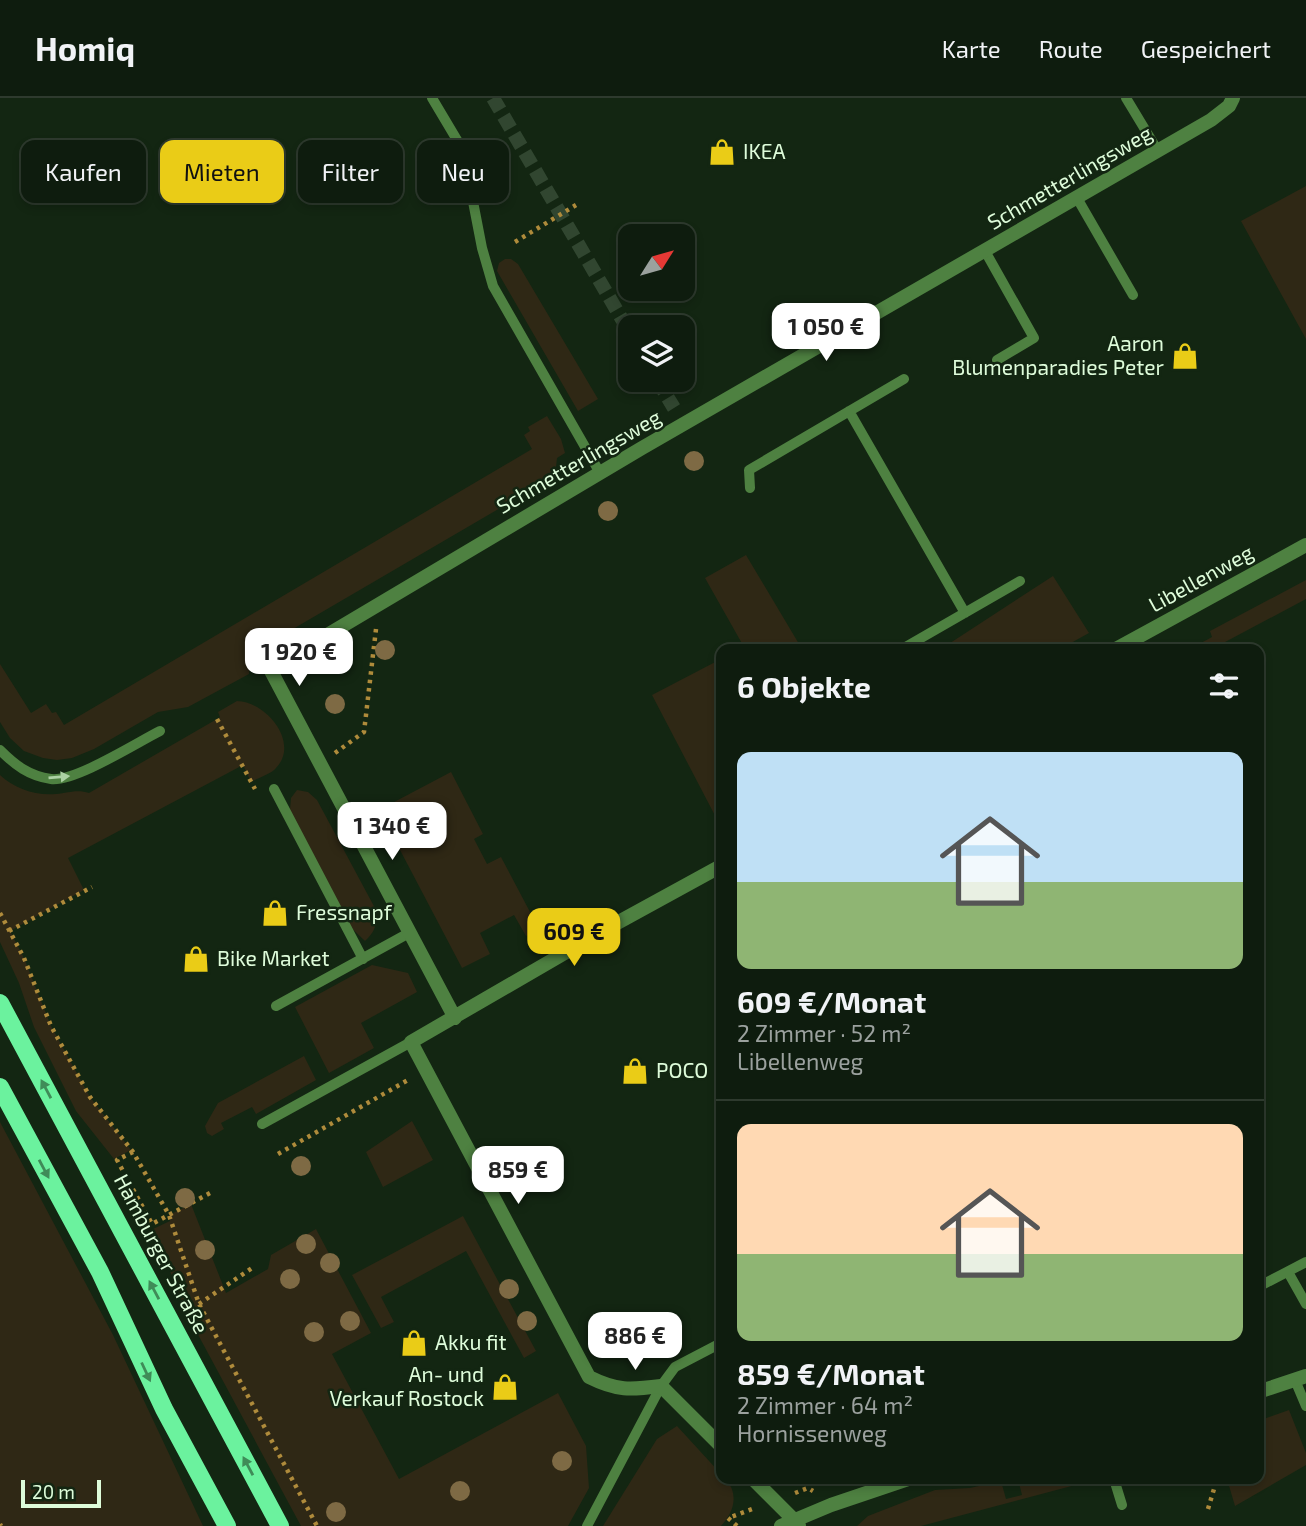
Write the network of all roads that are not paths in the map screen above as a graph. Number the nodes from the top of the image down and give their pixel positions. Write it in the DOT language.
graph roads {
  1 [pos="432,98"];
  2 [pos="1126,98"];
  3 [pos="1233,98"];
  4 [pos="1158,151"];
  5 [pos="1077,198"];
  6 [pos="985,251"];
  7 [pos="1133,295"];
  8 [pos="998,360"];
  9 [pos="904,379"];
  10 [pos="849,411"];
  11 [pos="793,444"];
  12 [pos="800,456"];
  13 [pos="600,473"];
  14 [pos="750,488"];
  15 [pos="1306,545"];
  16 [pos="1020,582"];
  17 [pos="965,613"];
  18 [pos="905,643"];
  19 [pos="1135,644"];
  20 [pos="160,731"];
  21 [pos="0,750"];
  22 [pos="274,789"];
  23 [pos="716,869"];
  24 [pos="409,933"];
  25 [pos="363,959"];
  26 [pos="0,1003"];
  27 [pos="276,1006"];
  28 [pos="455,1018"];
  29 [pos="411,1042"];
  30 [pos="0,1087"];
  31 [pos="262,1124"];
  32 [pos="1306,1262"];
  33 [pos="1288,1272"];
  34 [pos="1264,1284"];
  35 [pos="1306,1304"];
  36 [pos="716,1346"];
  37 [pos="1300,1378"];
  38 [pos="661,1386"];
  39 [pos="1264,1390"];
  40 [pos="1306,1406"];
  41 [pos="716,1441"];
  42 [pos="757,1484"];
  43 [pos="895,1484"];
  44 [pos="1116,1484"];
  45 [pos="1122,1505"];
  46 [pos="792,1524"];
  47 [pos="227,1526"];
  48 [pos="280,1526"];
  49 [pos="587,1526"];
  1 -- 13 [label="lane"];
  2 -- 4 [label="lane"];
  3 -- 4 [label="street, Schmetterlingsweg"];
  4 -- 5 [label="street, Schmetterlingsweg"];
  5 -- 6 [label="street, Schmetterlingsweg"];
  5 -- 7 [label="lane"];
  6 -- 8 [label="lane"];
  6 -- 13 [label="street, Schmetterlingsweg"];
  9 -- 10 [label="lane"];
  10 -- 11 [label="lane"];
  10 -- 17 [label="lane"];
  11 -- 12 [label="lane"];
  11 -- 14 [label="lane"];
  13 -- 24 [label="street, Schmetterlingsweg"];
  15 -- 19 [label="street, Libellenweg"];
  16 -- 17 [label="lane"];
  17 -- 18 [label="lane"];
  21 -- 20 [label="lane, one-way"];
  22 -- 25 [label="lane"];
  23 -- 28 [label="street"];
  24 -- 25 [label="lane"];
  24 -- 28 [label="street"];
  25 -- 27 [label="lane"];
  48 -- 26 [label="main road, Hamburger Straße, one-way"];
  28 -- 29 [label="street"];
  29 -- 31 [label="lane"];
  29 -- 38 [label="street"];
  30 -- 47 [label="main road, one-way"];
  32 -- 33 [label="lane"];
  33 -- 34 [label="lane"];
  33 -- 35 [label="lane"];
  36 -- 38 [label="lane"];
  37 -- 39 [label="street"];
  37 -- 40 [label="lane"];
  38 -- 41 [label="street"];
  38 -- 49 [label="lane"];
  42 -- 46 [label="street"];
  43 -- 46 [label="street"];
  44 -- 45 [label="lane"];
}
